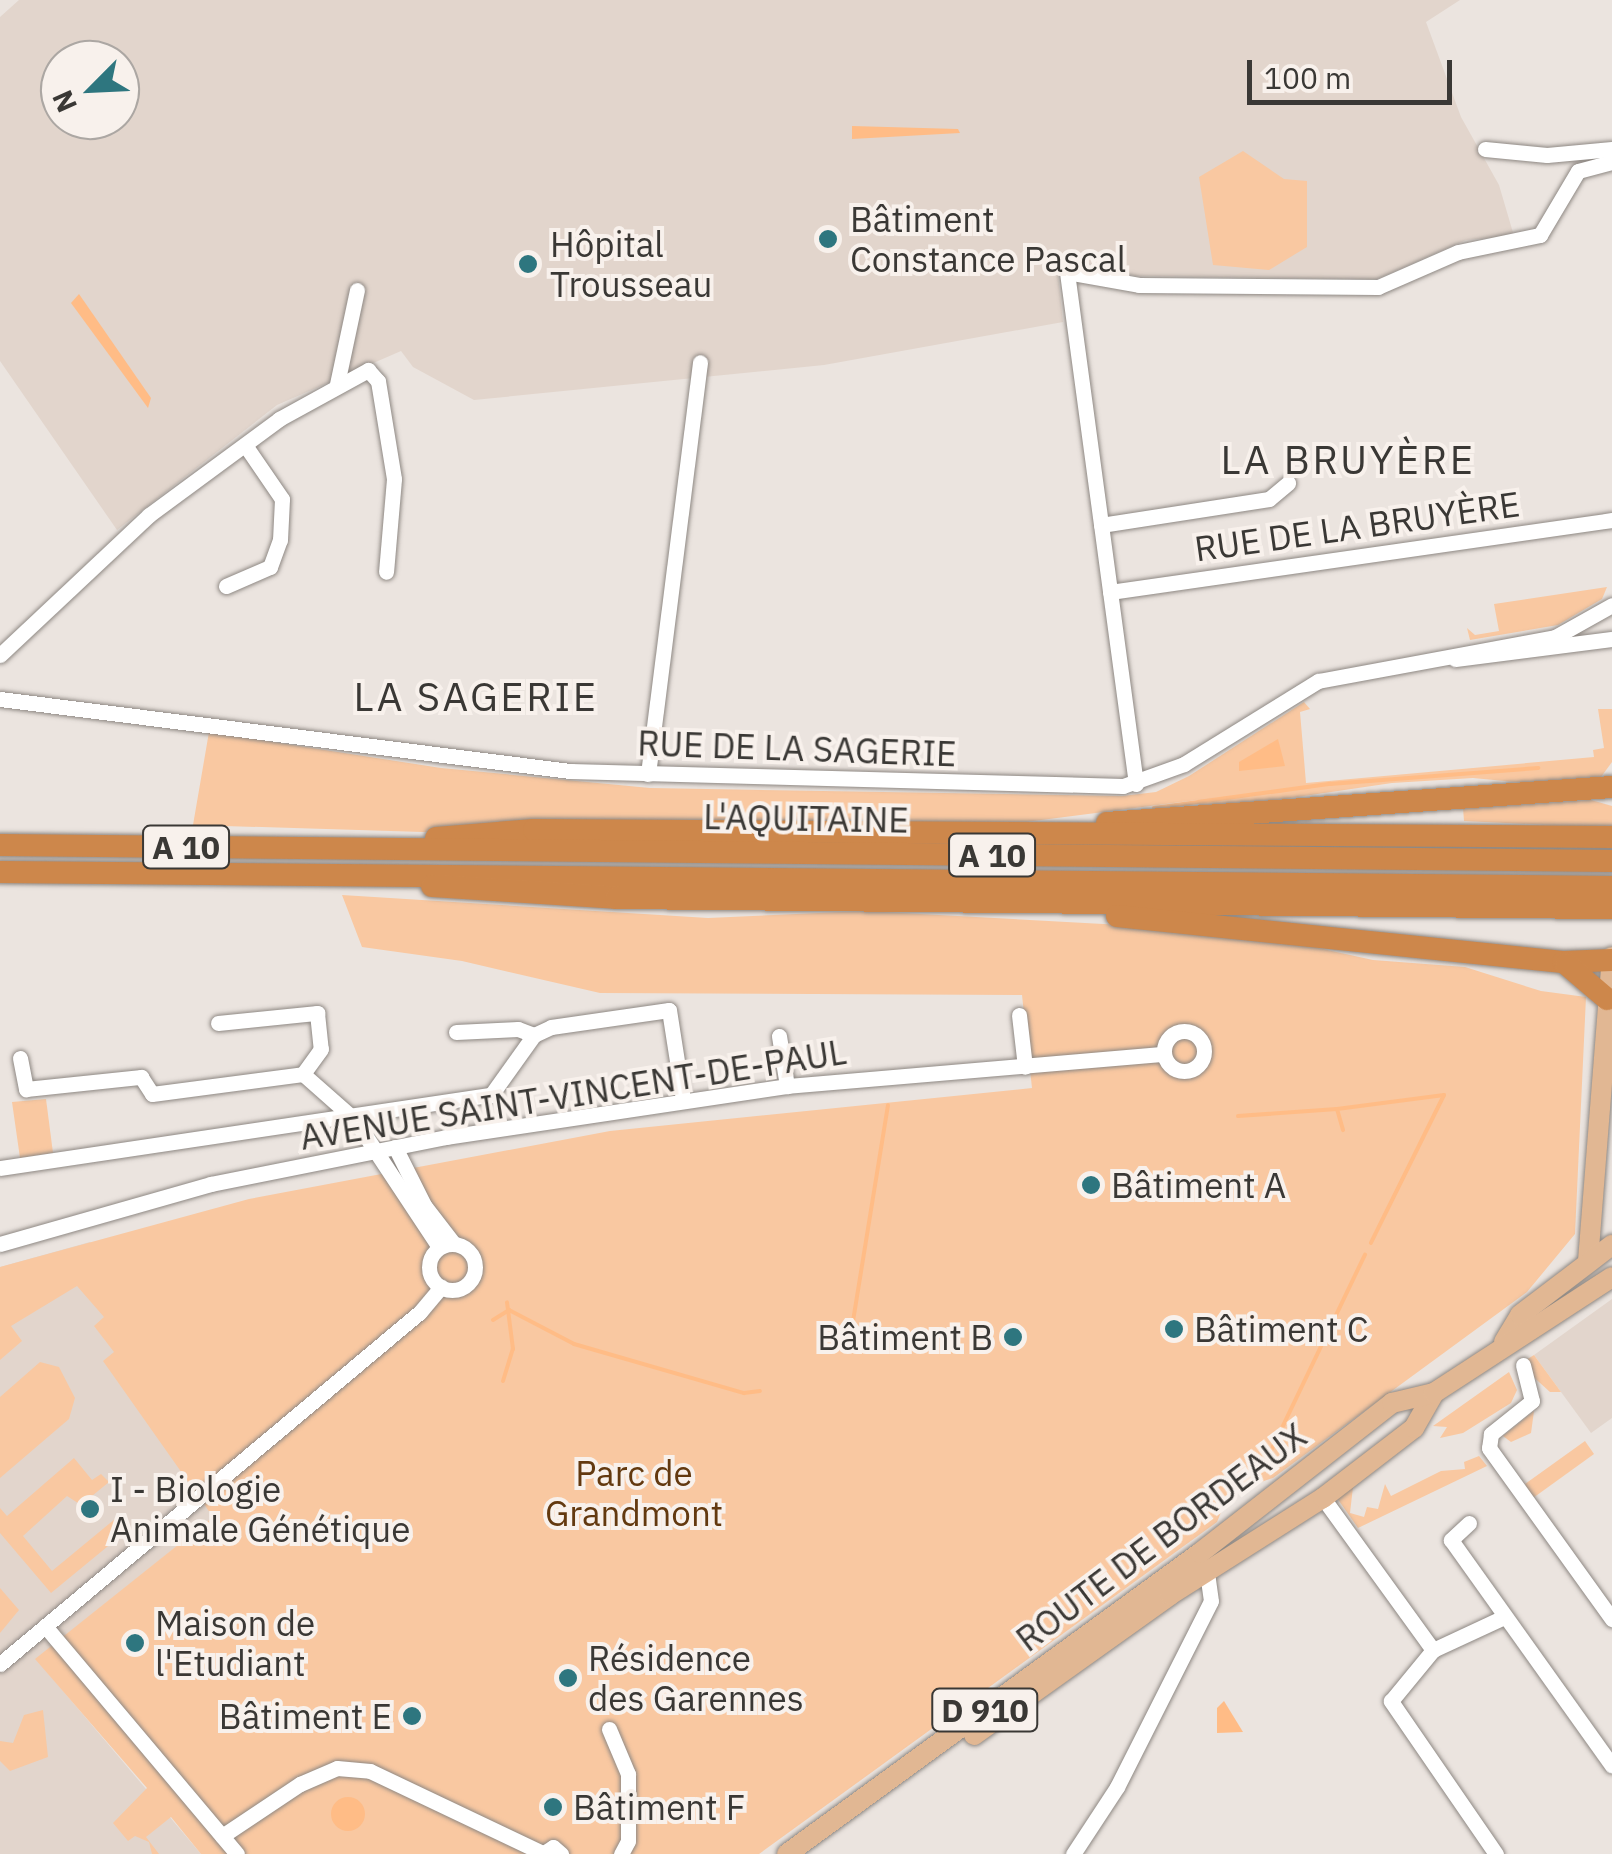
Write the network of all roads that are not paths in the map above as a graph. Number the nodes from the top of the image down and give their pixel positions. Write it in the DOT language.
graph roads {
  1 [pos="1485,149"];
  2 [pos="1612,149"];
  3 [pos="1547,155"];
  4 [pos="1612,162"];
  5 [pos="1570,180"];
  6 [pos="356,290"];
  7 [pos="700,362"];
  8 [pos="337,384"];
  9 [pos="245,445"];
  10 [pos="1288,483"];
  11 [pos="1612,520"];
  12 [pos="1101,525"];
  13 [pos="386,572"];
  14 [pos="226,586"];
  15 [pos="1110,592"];
  16 [pos="1612,606"];
  17 [pos="1612,638"];
  18 [pos="0,655"];
  19 [pos="1446,657"];
  20 [pos="0,699"];
  21 [pos="648,774"];
  22 [pos="1136,784"];
  23 [pos="1612,787"];
  24 [pos="959,835"];
  25 [pos="1612,837"];
  26 [pos="0,845"];
  27 [pos="372,848"];
  28 [pos="1612,861"];
  29 [pos="0,872"];
  30 [pos="374,874"];
  31 [pos="1612,887"];
  32 [pos="1010,902"];
  33 [pos="1612,908"];
  34 [pos="1612,959"];
  35 [pos="1563,962"];
  36 [pos="1607,999"];
  37 [pos="1019,1016"];
  38 [pos="218,1023"];
  39 [pos="456,1032"];
  40 [pos="534,1035"];
  41 [pos="779,1036"];
  42 [pos="1163,1054"];
  43 [pos="20,1058"];
  44 [pos="1025,1068"];
  45 [pos="303,1074"];
  46 [pos="787,1086"];
  47 [pos="684,1100"];
  48 [pos="354,1120"];
  49 [pos="333,1123"];
  50 [pos="395,1147"];
  51 [pos="373,1150"];
  52 [pos="342,1156"];
  53 [pos="0,1168"];
  54 [pos="1594,1216"];
  55 [pos="1612,1242"];
  56 [pos="0,1244"];
  57 [pos="447,1246"];
  58 [pos="1588,1262"];
  59 [pos="1612,1278"];
  60 [pos="441,1287"];
  61 [pos="1504,1342"];
  62 [pos="1523,1366"];
  63 [pos="1434,1393"];
  64 [pos="1323,1498"];
  65 [pos="1469,1524"];
  66 [pos="1207,1572"];
  67 [pos="1504,1617"];
  68 [pos="1612,1619"];
  69 [pos="45,1626"];
  70 [pos="1433,1650"];
  71 [pos="0,1664"];
  72 [pos="610,1728"];
  73 [pos="1612,1766"];
  74 [pos="222,1836"];
  75 [pos="543,1853"];
  76 [pos="237,1854"];
  77 [pos="562,1854"];
  78 [pos="621,1854"];
  79 [pos="787,1854"];
  80 [pos="810,1854"];
  81 [pos="1074,1854"];
  82 [pos="1496,1854"];
  1 -- 3 [label="street"];
  2 -- 3 [label="street"];
  3 -- 5 [label="street"];
  4 -- 5 [label="street"];
  5 -- 12 [label="street"];
  6 -- 8 [label="street"];
  7 -- 21 [label="street"];
  8 -- 9 [label="street"];
  8 -- 13 [label="street"];
  9 -- 14 [label="street"];
  9 -- 18 [label="street"];
  10 -- 12 [label="street"];
  11 -- 15 [label="street, RUE DE LA BRUYÈRE"];
  12 -- 15 [label="street"];
  15 -- 22 [label="street"];
  16 -- 19 [label="street, RUE DE LA SAGERIE"];
  17 -- 19 [label="street, RUE DE LA SAGERIE"];
  19 -- 22 [label="street, RUE DE LA SAGERIE"];
  20 -- 21 [label="street, RUE DE LA SAGERIE"];
  21 -- 22 [label="street, RUE DE LA SAGERIE"];
  23 -- 24 [label="highway"];
  24 -- 25 [label="highway"];
  24 -- 27 [label="highway"];
  26 -- 27 [label="highway, L'AQUITAINE / A 10"];
  27 -- 28 [label="highway, L'AQUITAINE / A 10"];
  29 -- 30 [label="highway, L'AQUITAINE / A 10"];
  30 -- 31 [label="highway, L'AQUITAINE / A 10"];
  30 -- 32 [label="highway"];
  32 -- 33 [label="highway"];
  32 -- 35 [label="highway"];
  34 -- 35 [label="highway"];
  34 -- 36 [label="main road"];
  35 -- 36 [label="highway"];
  36 -- 54 [label="main road"];
  37 -- 44 [label="street"];
  38 -- 45 [label="street"];
  39 -- 40 [label="street"];
  40 -- 47 [label="street"];
  40 -- 48 [label="street"];
  41 -- 46 [label="street"];
  42 -- 44 [label="street, AVENUE SAINT-VINCENT-DE-PAUL"];
  43 -- 45 [label="street"];
  44 -- 46 [label="street, AVENUE SAINT-VINCENT-DE-PAUL"];
  45 -- 48 [label="street"];
  46 -- 47 [label="street, AVENUE SAINT-VINCENT-DE-PAUL"];
  47 -- 50 [label="street, AVENUE SAINT-VINCENT-DE-PAUL"];
  48 -- 49 [label="street"];
  48 -- 51 [label="street"];
  49 -- 52 [label="street"];
  49 -- 53 [label="street"];
  50 -- 51 [label="street, AVENUE SAINT-VINCENT-DE-PAUL"];
  50 -- 57 [label="street"];
  51 -- 52 [label="street, AVENUE SAINT-VINCENT-DE-PAUL"];
  51 -- 57 [label="street"];
  52 -- 56 [label="street, AVENUE SAINT-VINCENT-DE-PAUL"];
  54 -- 55 [label="main road"];
  54 -- 58 [label="main road"];
  55 -- 58 [label="main road, D 910"];
  57 -- 60 [label="street"];
  57 -- 60 [label="street"];
  58 -- 61 [label="main road, D 910"];
  59 -- 61 [label="main road, D 910"];
  60 -- 69 [label="street"];
  61 -- 63 [label="main road, ROUTE DE BORDEAUX / D 910"];
  62 -- 68 [label="street"];
  63 -- 64 [label="main road, ROUTE DE BORDEAUX / D 910"];
  63 -- 79 [label="main road, ROUTE DE BORDEAUX / D 910"];
  64 -- 66 [label="main road, ROUTE DE BORDEAUX / D 910"];
  64 -- 70 [label="street"];
  65 -- 67 [label="street"];
  66 -- 80 [label="main road, ROUTE DE BORDEAUX / D 910"];
  66 -- 81 [label="street"];
  67 -- 70 [label="street"];
  67 -- 73 [label="street"];
  69 -- 71 [label="street"];
  69 -- 74 [label="street"];
  70 -- 82 [label="street"];
  72 -- 78 [label="street"];
  74 -- 75 [label="street"];
  74 -- 76 [label="street"];
  75 -- 77 [label="street"];
}
